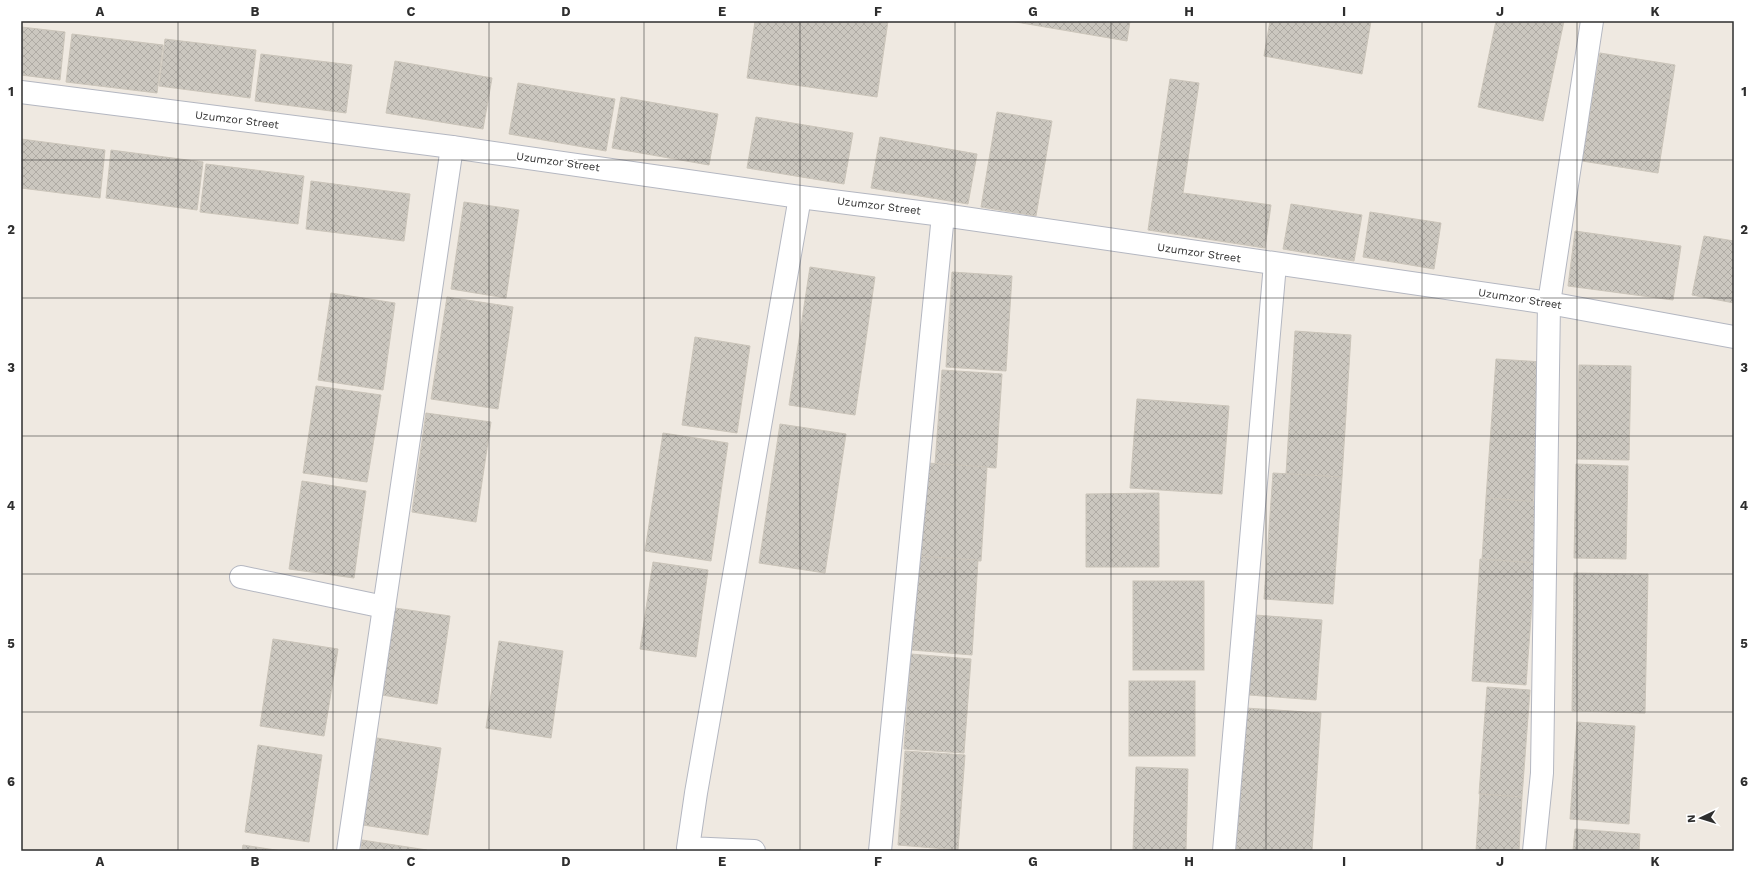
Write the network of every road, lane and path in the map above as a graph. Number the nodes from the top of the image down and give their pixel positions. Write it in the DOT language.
graph roads {
  1 [pos="1592,21"];
  2 [pos="21,92"];
  3 [pos="452,147"];
  4 [pos="800,197"];
  5 [pos="943,215"];
  6 [pos="1275,264"];
  7 [pos="1549,303"];
  8 [pos="1734,337"];
  9 [pos="241,577"];
  10 [pos="384,607"];
  11 [pos="348,851"];
  12 [pos="754,851"];
  13 [pos="880,851"];
  14 [pos="1224,851"];
  15 [pos="1534,851"];
  1 -- 7 [label="street"];
  2 -- 3 [label="street, Uzumzor Street"];
  3 -- 4 [label="street, Uzumzor Street"];
  3 -- 10 [label="street"];
  4 -- 5 [label="street, Uzumzor Street"];
  4 -- 12 [label="street"];
  5 -- 6 [label="street, Uzumzor Street"];
  5 -- 13 [label="street"];
  6 -- 7 [label="street, Uzumzor Street"];
  6 -- 14 [label="street"];
  7 -- 8 [label="street, Uzumzor Street"];
  7 -- 15 [label="street"];
  9 -- 10 [label="street"];
  10 -- 11 [label="street"];
}
